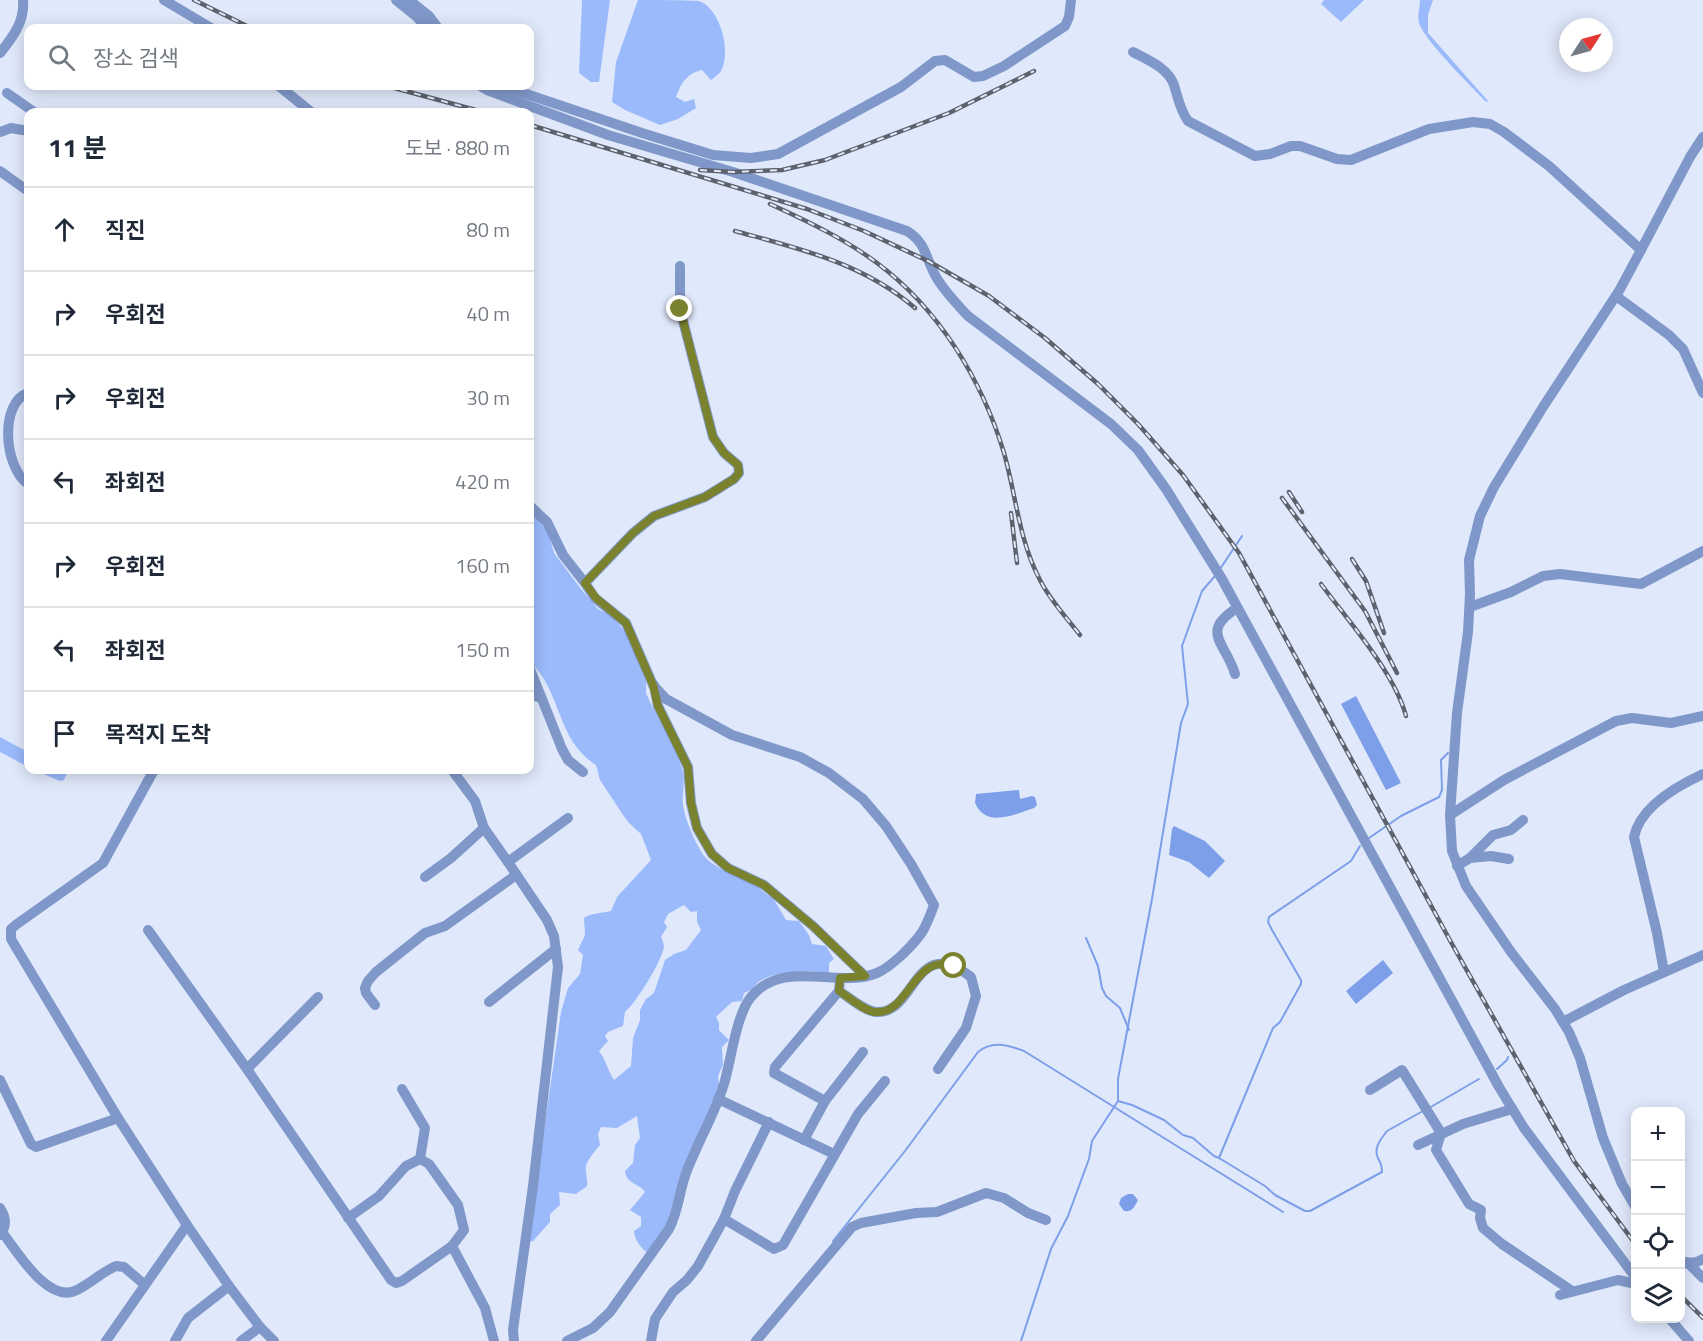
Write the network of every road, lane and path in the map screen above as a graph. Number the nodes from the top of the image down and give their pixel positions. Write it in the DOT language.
graph roads {
  1 [pos="23,0"];
  2 [pos="164,0"];
  3 [pos="396,0"];
  4 [pos="409,0"];
  5 [pos="1071,0"];
  6 [pos="204,24"];
  7 [pos="423,24"];
  8 [pos="435,24"];
  9 [pos="1133,52"];
  10 [pos="0,53"];
  11 [pos="284,90"];
  12 [pos="487,90"];
  13 [pos="515,90"];
  14 [pos="7,93"];
  15 [pos="28,108"];
  16 [pos="306,108"];
  17 [pos="24,130"];
  18 [pos="0,132"];
  19 [pos="1703,137"];
  20 [pos="0,171"];
  21 [pos="24,188"];
  22 [pos="1641,250"];
  23 [pos="680,266"];
  24 [pos="1616,296"];
  25 [pos="1703,393"];
  26 [pos="24,394"];
  27 [pos="24,480"];
  28 [pos="534,510"];
  29 [pos="1703,551"];
  30 [pos="585,583"];
  31 [pos="1470,607"];
  32 [pos="1237,608"];
  33 [pos="1235,674"];
  34 [pos="534,680"];
  35 [pos="653,685"];
  36 [pos="534,695"];
  37 [pos="541,698"];
  38 [pos="1703,716"];
  39 [pos="583,772"];
  40 [pos="152,774"];
  41 [pos="455,774"];
  42 [pos="1703,774"];
  43 [pos="1449,815"];
  44 [pos="568,818"];
  45 [pos="1523,820"];
  46 [pos="484,828"];
  47 [pos="1470,858"];
  48 [pos="1509,859"];
  49 [pos="508,862"];
  50 [pos="1457,866"];
  51 [pos="516,874"];
  52 [pos="425,877"];
  53 [pos="148,930"];
  54 [pos="556,949"];
  55 [pos="1703,955"];
  56 [pos="1664,972"];
  57 [pos="865,976"];
  58 [pos="840,978"];
  59 [pos="839,991"];
  60 [pos="318,998"];
  61 [pos="489,1002"];
  62 [pos="375,1005"];
  63 [pos="1563,1022"];
  64 [pos="862,1052"];
  65 [pos="247,1069"];
  66 [pos="938,1069"];
  67 [pos="0,1080"];
  68 [pos="885,1081"];
  69 [pos="402,1089"];
  70 [pos="1370,1090"];
  71 [pos="718,1099"];
  72 [pos="825,1101"];
  73 [pos="1512,1109"];
  74 [pos="118,1118"];
  75 [pos="769,1122"];
  76 [pos="1442,1133"];
  77 [pos="804,1140"];
  78 [pos="1418,1145"];
  79 [pos="834,1154"];
  80 [pos="420,1159"];
  81 [pos="1631,1201"];
  82 [pos="0,1208"];
  83 [pos="348,1218"];
  84 [pos="724,1219"];
  85 [pos="1046,1220"];
  86 [pos="187,1225"];
  87 [pos="1,1233"];
  88 [pos="452,1246"];
  89 [pos="1703,1259"];
  90 [pos="1685,1262"];
  91 [pos="1685,1264"];
  92 [pos="1631,1273"];
  93 [pos="1703,1278"];
  94 [pos="1631,1283"];
  95 [pos="145,1286"];
  96 [pos="229,1286"];
  97 [pos="1572,1291"];
  98 [pos="1560,1295"];
  99 [pos="1673,1323"];
  100 [pos="260,1327"];
  101 [pos="106,1341"];
  102 [pos="175,1341"];
  103 [pos="240,1341"];
  104 [pos="274,1341"];
  105 [pos="494,1341"];
  106 [pos="514,1341"];
  107 [pos="567,1341"];
  108 [pos="651,1341"];
  109 [pos="756,1341"];
  110 [pos="1689,1341"];
  1 -- 10 [label="street"];
  2 -- 6 [label="street"];
  3 -- 7 [label="street"];
  4 -- 8 [label="street"];
  5 -- 13 [label="street"];
  9 -- 22 [label="street"];
  11 -- 16 [label="street"];
  12 -- 32 [label="street"];
  14 -- 15 [label="street"];
  17 -- 18 [label="street"];
  19 -- 22 [label="street"];
  20 -- 21 [label="street"];
  22 -- 24 [label="street"];
  23 -- 30 [label="street"];
  24 -- 25 [label="street"];
  24 -- 31 [label="street"];
  26 -- 27 [label="street"];
  28 -- 30 [label="street"];
  29 -- 31 [label="street"];
  30 -- 35 [label="street"];
  31 -- 43 [label="street"];
  32 -- 33 [label="street"];
  32 -- 73 [label="street"];
  34 -- 37 [label="street"];
  35 -- 57 [label="street"];
  35 -- 57 [label="street"];
  36 -- 37 [label="street"];
  37 -- 39 [label="street"];
  38 -- 43 [label="street"];
  40 -- 74 [label="street"];
  41 -- 46 [label="street"];
  42 -- 56 [label="street"];
  43 -- 50 [label="street"];
  44 -- 49 [label="street"];
  45 -- 47 [label="street"];
  46 -- 49 [label="street"];
  46 -- 52 [label="street"];
  47 -- 48 [label="street"];
  47 -- 50 [label="street"];
  49 -- 51 [label="street"];
  50 -- 63 [label="street"];
  51 -- 54 [label="street"];
  51 -- 62 [label="street"];
  53 -- 65 [label="street"];
  54 -- 61 [label="street"];
  54 -- 106 [label="street"];
  55 -- 56 [label="street"];
  56 -- 63 [label="street"];
  57 -- 58 [label="street"];
  58 -- 59 [label="street"];
  58 -- 71 [label="street"];
  59 -- 66 [label="street"];
  59 -- 72 [label="street"];
  60 -- 65 [label="street"];
  63 -- 81 [label="street"];
  64 -- 72 [label="street"];
  65 -- 83 [label="street"];
  67 -- 74 [label="street"];
  68 -- 79 [label="street"];
  69 -- 80 [label="street"];
  70 -- 76 [label="street"];
  71 -- 75 [label="street"];
  71 -- 107 [label="street"];
  72 -- 77 [label="street"];
  73 -- 76 [label="street"];
  73 -- 92 [label="street"];
  74 -- 86 [label="street"];
  75 -- 77 [label="street"];
  75 -- 84 [label="street"];
  76 -- 78 [label="street"];
  76 -- 97 [label="street"];
  77 -- 79 [label="street"];
  79 -- 84 [label="street"];
  80 -- 83 [label="street"];
  80 -- 88 [label="street"];
  82 -- 87 [label="street"];
  83 -- 88 [label="street"];
  84 -- 108 [label="street"];
  85 -- 109 [label="street"];
  86 -- 95 [label="street"];
  86 -- 96 [label="street"];
  87 -- 95 [label="street"];
  88 -- 105 [label="street"];
  89 -- 90 [label="street"];
  91 -- 93 [label="street"];
  94 -- 97 [label="street"];
  95 -- 101 [label="street"];
  96 -- 100 [label="street"];
  96 -- 102 [label="street"];
  97 -- 98 [label="street"];
  99 -- 110 [label="street"];
  100 -- 103 [label="street"];
  100 -- 104 [label="street"];
}
